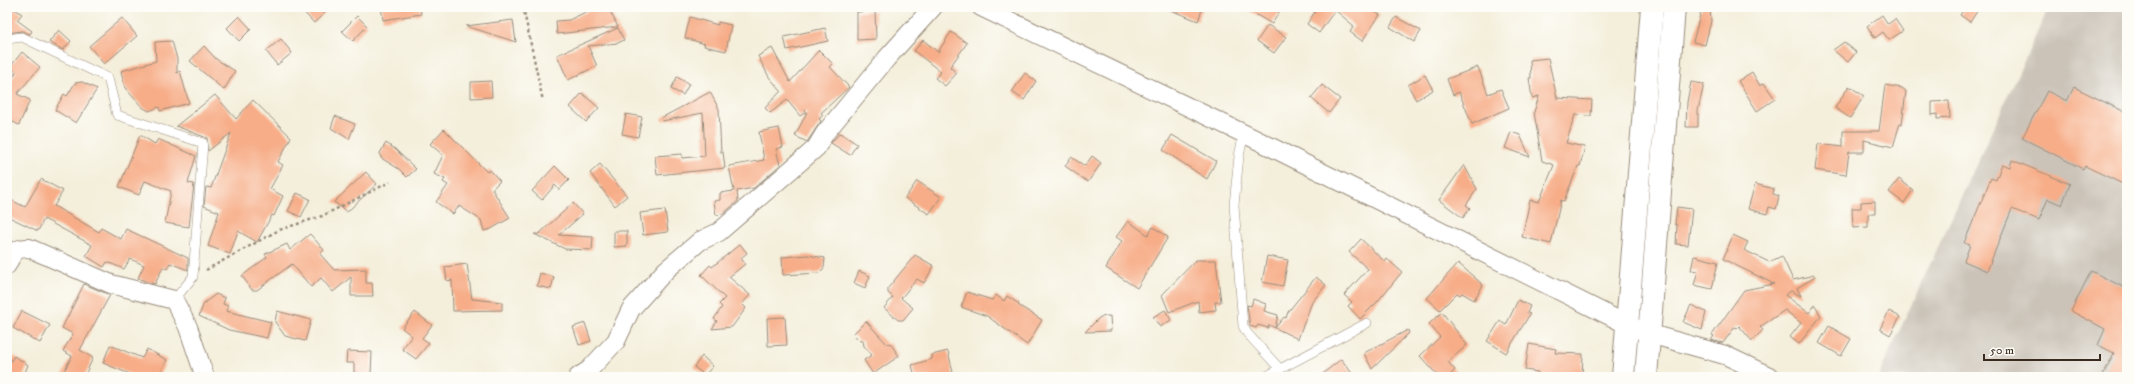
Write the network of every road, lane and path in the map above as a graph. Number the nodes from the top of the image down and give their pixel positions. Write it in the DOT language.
graph roads {
  1 [pos="523,7"];
  2 [pos="933,7"];
  3 [pos="981,7"];
  4 [pos="1652,7"];
  5 [pos="1674,7"];
  6 [pos="7,39"];
  7 [pos="542,101"];
  8 [pos="1244,133"];
  9 [pos="390,182"];
  10 [pos="7,266"];
  11 [pos="193,277"];
  12 [pos="174,300"];
  13 [pos="1367,323"];
  14 [pos="1628,325"];
  15 [pos="1650,334"];
  16 [pos="1279,368"];
  17 [pos="205,377"];
  18 [pos="578,377"];
  19 [pos="1265,377"];
  20 [pos="1623,377"];
  21 [pos="1646,377"];
  22 [pos="1771,377"];
  1 -- 7 [label="path"];
  2 -- 18 [label="street"];
  3 -- 8 [label="street"];
  4 -- 14 [label="highway"];
  5 -- 15 [label="highway"];
  6 -- 11 [label="lane"];
  8 -- 14 [label="street"];
  8 -- 16 [label="lane"];
  9 -- 11 [label="path"];
  10 -- 12 [label="street"];
  11 -- 12 [label="lane"];
  12 -- 17 [label="street"];
  13 -- 16 [label="lane"];
  14 -- 15 [label="street"];
  14 -- 20 [label="highway"];
  15 -- 21 [label="highway"];
  15 -- 22 [label="street"];
  16 -- 19 [label="lane"];
}
